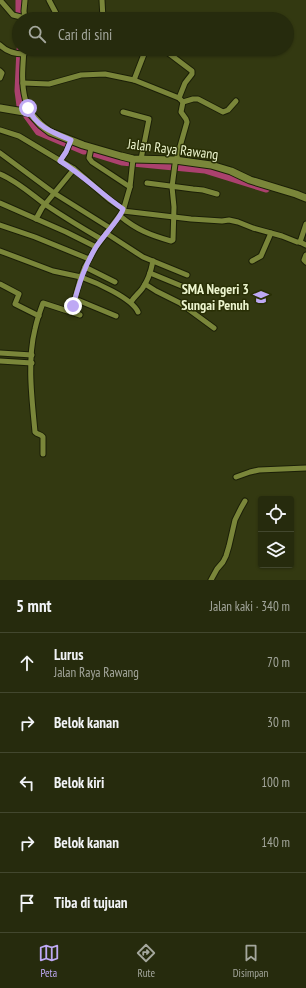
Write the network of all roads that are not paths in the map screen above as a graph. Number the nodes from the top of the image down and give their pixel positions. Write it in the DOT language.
graph roads {
  1 [pos="0,0"];
  2 [pos="25,0"];
  3 [pos="49,0"];
  4 [pos="102,0"];
  5 [pos="24,12"];
  6 [pos="55,12"];
  7 [pos="103,12"];
  8 [pos="12,13"];
  9 [pos="0,45"];
  10 [pos="12,51"];
  11 [pos="22,56"];
  12 [pos="143,56"];
  13 [pos="172,56"];
  14 [pos="0,71"];
  15 [pos="0,78"];
  16 [pos="134,80"];
  17 [pos="23,82"];
  18 [pos="181,100"];
  19 [pos="236,101"];
  20 [pos="0,108"];
  21 [pos="25,112"];
  22 [pos="123,112"];
  23 [pos="0,130"];
  24 [pos="70,143"];
  25 [pos="91,148"];
  26 [pos="0,153"];
  27 [pos="141,159"];
  28 [pos="133,160"];
  29 [pos="60,161"];
  30 [pos="175,164"];
  31 [pos="74,169"];
  32 [pos="0,174"];
  33 [pos="147,183"];
  34 [pos="130,187"];
  35 [pos="172,187"];
  36 [pos="54,193"];
  37 [pos="217,194"];
  38 [pos="306,198"];
  39 [pos="0,203"];
  40 [pos="45,204"];
  41 [pos="122,212"];
  42 [pos="174,216"];
  43 [pos="36,219"];
  44 [pos="306,224"];
  45 [pos="0,225"];
  46 [pos="108,231"];
  47 [pos="271,233"];
  48 [pos="101,239"];
  49 [pos="300,242"];
  50 [pos="306,245"];
  51 [pos="96,247"];
  52 [pos="0,251"];
  53 [pos="306,254"];
  54 [pos="89,259"];
  55 [pos="153,261"];
  56 [pos="252,261"];
  57 [pos="306,262"];
  58 [pos="85,267"];
  59 [pos="150,273"];
  60 [pos="187,275"];
  61 [pos="81,277"];
  62 [pos="115,282"];
  63 [pos="0,284"];
  64 [pos="145,284"];
  65 [pos="184,287"];
  66 [pos="75,299"];
  67 [pos="131,302"];
  68 [pos="71,312"];
  69 [pos="138,312"];
  70 [pos="80,315"];
  71 [pos="39,316"];
  72 [pos="116,316"];
  73 [pos="214,328"];
  74 [pos="0,353"];
  75 [pos="32,355"];
  76 [pos="0,361"];
  77 [pos="32,363"];
  78 [pos="44,454"];
  79 [pos="306,468"];
  80 [pos="236,477"];
  81 [pos="245,501"];
  82 [pos="211,580"];
  1 -- 8 [label="street"];
  2 -- 5 [label="street"];
  3 -- 6 [label="street"];
  4 -- 7 [label="street"];
  9 -- 10 [label="street"];
  11 -- 17 [label="street"];
  12 -- 16 [label="street"];
  13 -- 18 [label="street"];
  14 -- 15 [label="street"];
  16 -- 17 [label="street"];
  16 -- 18 [label="street"];
  17 -- 21 [label="street"];
  18 -- 19 [label="street"];
  18 -- 30 [label="street"];
  20 -- 21 [label="main road"];
  21 -- 24 [label="main road, Jalan Raya Rawang"];
  22 -- 27 [label="street"];
  23 -- 29 [label="street"];
  24 -- 25 [label="main road, Jalan Raya Rawang"];
  24 -- 29 [label="street"];
  25 -- 28 [label="main road, Jalan Raya Rawang"];
  25 -- 34 [label="street"];
  26 -- 36 [label="street"];
  27 -- 28 [label="main road, Jalan Raya Rawang"];
  27 -- 30 [label="main road, Jalan Raya Rawang"];
  28 -- 34 [label="street"];
  29 -- 31 [label="street"];
  30 -- 35 [label="street"];
  30 -- 38 [label="main road, Jalan Raya Rawang"];
  31 -- 36 [label="street"];
  31 -- 41 [label="street"];
  32 -- 40 [label="street"];
  33 -- 35 [label="street"];
  34 -- 41 [label="street"];
  35 -- 37 [label="street"];
  35 -- 42 [label="street"];
  36 -- 40 [label="street"];
  36 -- 46 [label="street"];
  39 -- 43 [label="street"];
  40 -- 43 [label="street"];
  40 -- 48 [label="street"];
  41 -- 42 [label="street"];
  41 -- 42 [label="street"];
  41 -- 46 [label="street"];
  42 -- 47 [label="street"];
  43 -- 51 [label="street"];
  44 -- 49 [label="street"];
  45 -- 54 [label="street"];
  46 -- 48 [label="street"];
  46 -- 55 [label="street"];
  47 -- 49 [label="street"];
  47 -- 56 [label="street"];
  48 -- 51 [label="street"];
  49 -- 50 [label="street"];
  51 -- 54 [label="street"];
  52 -- 61 [label="street"];
  53 -- 57 [label="street"];
  54 -- 58 [label="street"];
  55 -- 59 [label="street"];
  55 -- 60 [label="street"];
  58 -- 61 [label="street"];
  58 -- 62 [label="street"];
  59 -- 64 [label="street"];
  59 -- 65 [label="street"];
  61 -- 66 [label="street"];
  61 -- 67 [label="street"];
  63 -- 71 [label="street"];
  64 -- 67 [label="street"];
  64 -- 73 [label="street"];
  66 -- 68 [label="street"];
  66 -- 72 [label="street"];
  67 -- 69 [label="street"];
  68 -- 70 [label="street"];
  68 -- 71 [label="street"];
  71 -- 75 [label="street"];
  74 -- 75 [label="street"];
  75 -- 77 [label="street"];
  76 -- 77 [label="street"];
  77 -- 78 [label="street"];
  79 -- 80 [label="street"];
  81 -- 82 [label="street"];
}
